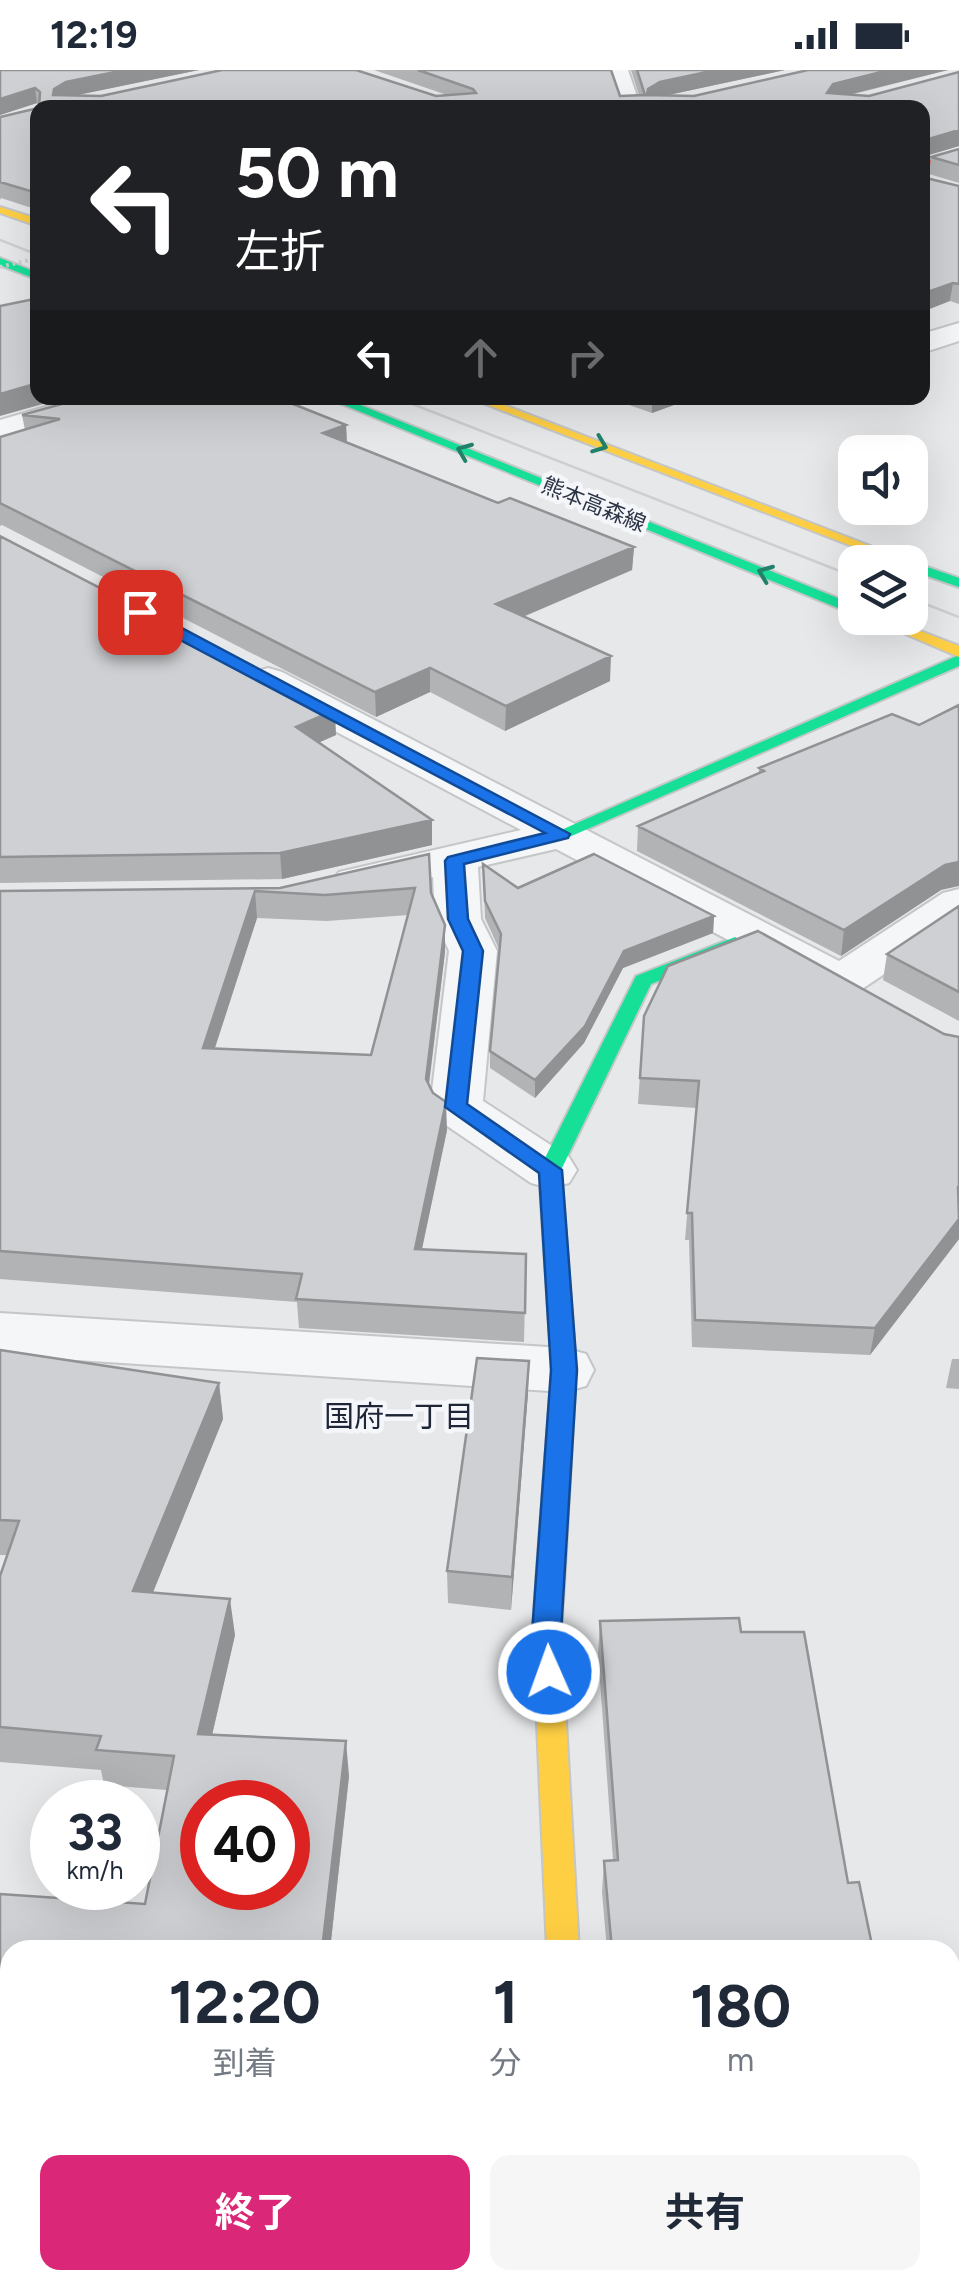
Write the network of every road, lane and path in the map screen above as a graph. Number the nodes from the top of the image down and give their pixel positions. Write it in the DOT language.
graph roads {
  1 [pos="618,70"];
  2 [pos="627,100"];
  3 [pos="959,155"];
  4 [pos="930,163"];
  5 [pos="0,210"];
  6 [pos="30,220"];
  7 [pos="0,261"];
  8 [pos="30,274"];
  9 [pos="959,332"];
  10 [pos="930,341"];
  11 [pos="930,356"];
  12 [pos="959,365"];
  13 [pos="83,405"];
  14 [pos="349,405"];
  15 [pos="494,405"];
  16 [pos="0,430"];
  17 [pos="858,545"];
  18 [pos="928,572"];
  19 [pos="959,583"];
  20 [pos="838,603"];
  21 [pos="917,635"];
  22 [pos="959,652"];
  23 [pos="228,659"];
  24 [pos="959,660"];
  25 [pos="561,834"];
  26 [pos="454,861"];
  27 [pos="320,889"];
  28 [pos="959,903"];
  29 [pos="758,934"];
  30 [pos="842,982"];
  31 [pos="892,1009"];
  32 [pos="550,1170"];
  33 [pos="0,1334"];
  34 [pos="564,1370"];
  35 [pos="563,1940"];
  1 -- 2 [label="street"];
  3 -- 4 [label="main road"];
  5 -- 6 [label="main road"];
  7 -- 8 [label="main road"];
  9 -- 10 [label="street"];
  11 -- 12 [label="street"];
  13 -- 16 [label="street"];
  20 -- 14 [label="main road, 熊本高森線, one-way"];
  15 -- 17 [label="main road, one-way"];
  18 -- 19 [label="main road"];
  21 -- 22 [label="main road"];
  23 -- 25 [label="street"];
  24 -- 25 [label="main road"];
  25 -- 26 [label="street"];
  25 -- 29 [label="street"];
  26 -- 27 [label="street"];
  26 -- 32 [label="street"];
  28 -- 30 [label="street"];
  29 -- 30 [label="street"];
  29 -- 32 [label="main road"];
  30 -- 31 [label="street"];
  32 -- 34 [label="main road"];
  33 -- 34 [label="street"];
  34 -- 35 [label="main road"];
}
